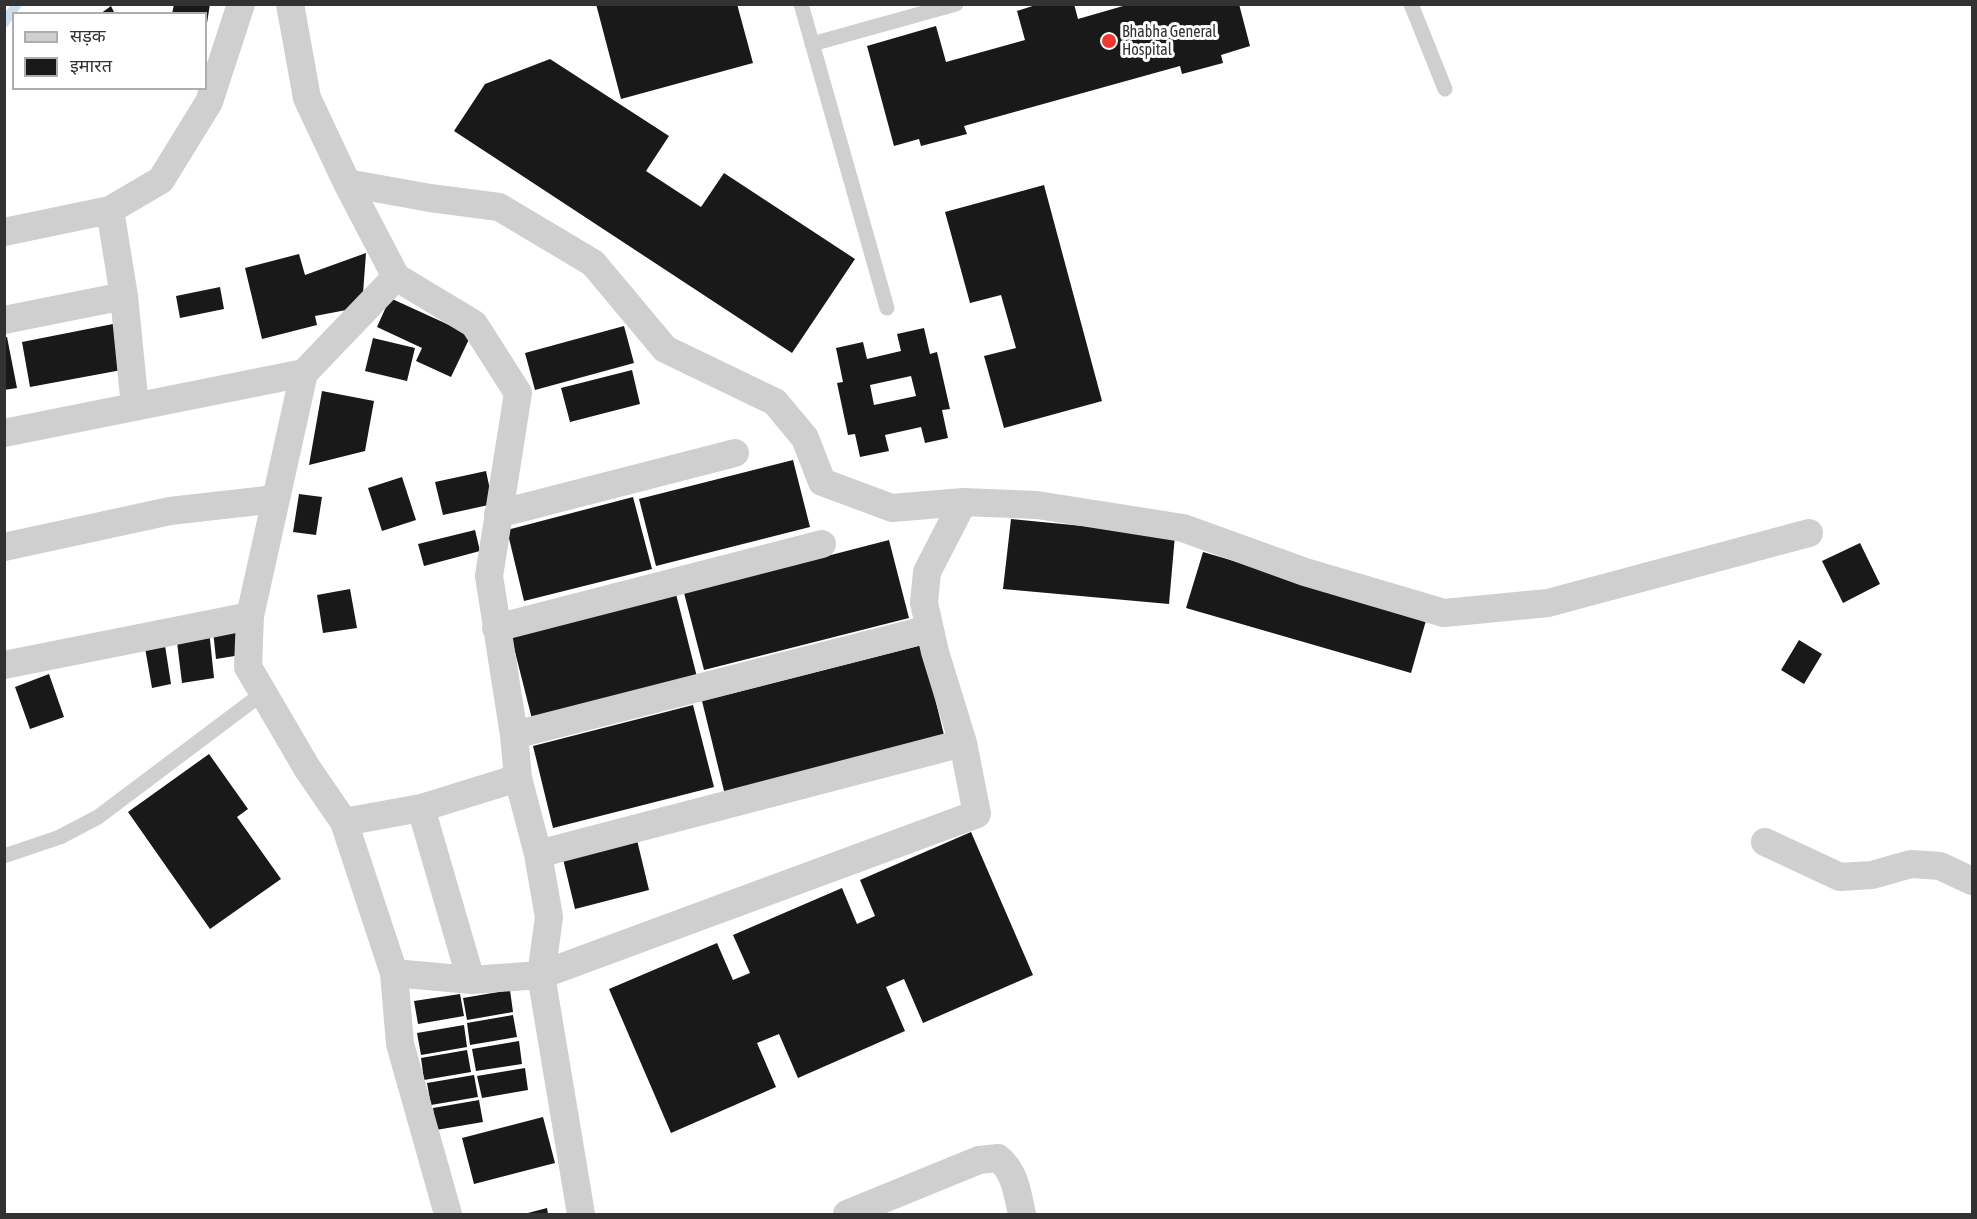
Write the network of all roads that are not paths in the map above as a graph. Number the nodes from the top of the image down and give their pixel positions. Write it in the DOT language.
graph roads {
  1 [pos="241,4"];
  2 [pos="290,4"];
  3 [pos="801,4"];
  4 [pos="956,4"];
  5 [pos="1411,4"];
  6 [pos="812,44"];
  7 [pos="1445,89"];
  8 [pos="347,183"];
  9 [pos="110,210"];
  10 [pos="4,232"];
  11 [pos="396,276"];
  12 [pos="124,296"];
  13 [pos="887,308"];
  14 [pos="4,320"];
  15 [pos="304,374"];
  16 [pos="135,407"];
  17 [pos="4,433"];
  18 [pos="735,453"];
  19 [pos="276,499"];
  20 [pos="963,502"];
  21 [pos="498,514"];
  22 [pos="1809,533"];
  23 [pos="822,544"];
  24 [pos="4,547"];
  25 [pos="250,616"];
  26 [pos="496,628"];
  27 [pos="929,629"];
  28 [pos="4,665"];
  29 [pos="263,693"];
  30 [pos="514,735"];
  31 [pos="963,743"];
  32 [pos="518,778"];
  33 [pos="421,808"];
  34 [pos="344,822"];
  35 [pos="1765,842"];
  36 [pos="538,854"];
  37 [pos="4,855"];
  38 [pos="1972,881"];
  39 [pos="394,973"];
  40 [pos="541,975"];
  41 [pos="471,980"];
  42 [pos="448,1215"];
  43 [pos="580,1215"];
  44 [pos="847,1215"];
  45 [pos="1022,1215"];
  1 -- 9 [label="street"];
  2 -- 8 [label="street"];
  3 -- 6 [label="lane"];
  4 -- 6 [label="lane"];
  5 -- 7 [label="lane"];
  6 -- 13 [label="lane"];
  8 -- 11 [label="street"];
  8 -- 20 [label="street"];
  9 -- 10 [label="street"];
  9 -- 12 [label="street"];
  11 -- 15 [label="street"];
  11 -- 21 [label="street"];
  12 -- 14 [label="street"];
  12 -- 16 [label="street"];
  15 -- 16 [label="street"];
  15 -- 19 [label="street"];
  16 -- 17 [label="street"];
  18 -- 21 [label="street"];
  19 -- 24 [label="street"];
  19 -- 25 [label="street"];
  20 -- 22 [label="street"];
  20 -- 27 [label="street"];
  21 -- 26 [label="street"];
  23 -- 26 [label="street"];
  25 -- 28 [label="street"];
  25 -- 29 [label="street"];
  26 -- 30 [label="street"];
  27 -- 30 [label="street"];
  27 -- 31 [label="street"];
  29 -- 34 [label="street"];
  29 -- 37 [label="lane"];
  30 -- 32 [label="street"];
  31 -- 36 [label="street"];
  31 -- 40 [label="street"];
  32 -- 33 [label="street"];
  32 -- 36 [label="street"];
  33 -- 34 [label="street"];
  33 -- 41 [label="street"];
  34 -- 39 [label="street"];
  35 -- 38 [label="street"];
  36 -- 40 [label="street"];
  39 -- 41 [label="street"];
  39 -- 42 [label="street"];
  40 -- 41 [label="street"];
  40 -- 43 [label="street"];
  44 -- 45 [label="street"];
}
